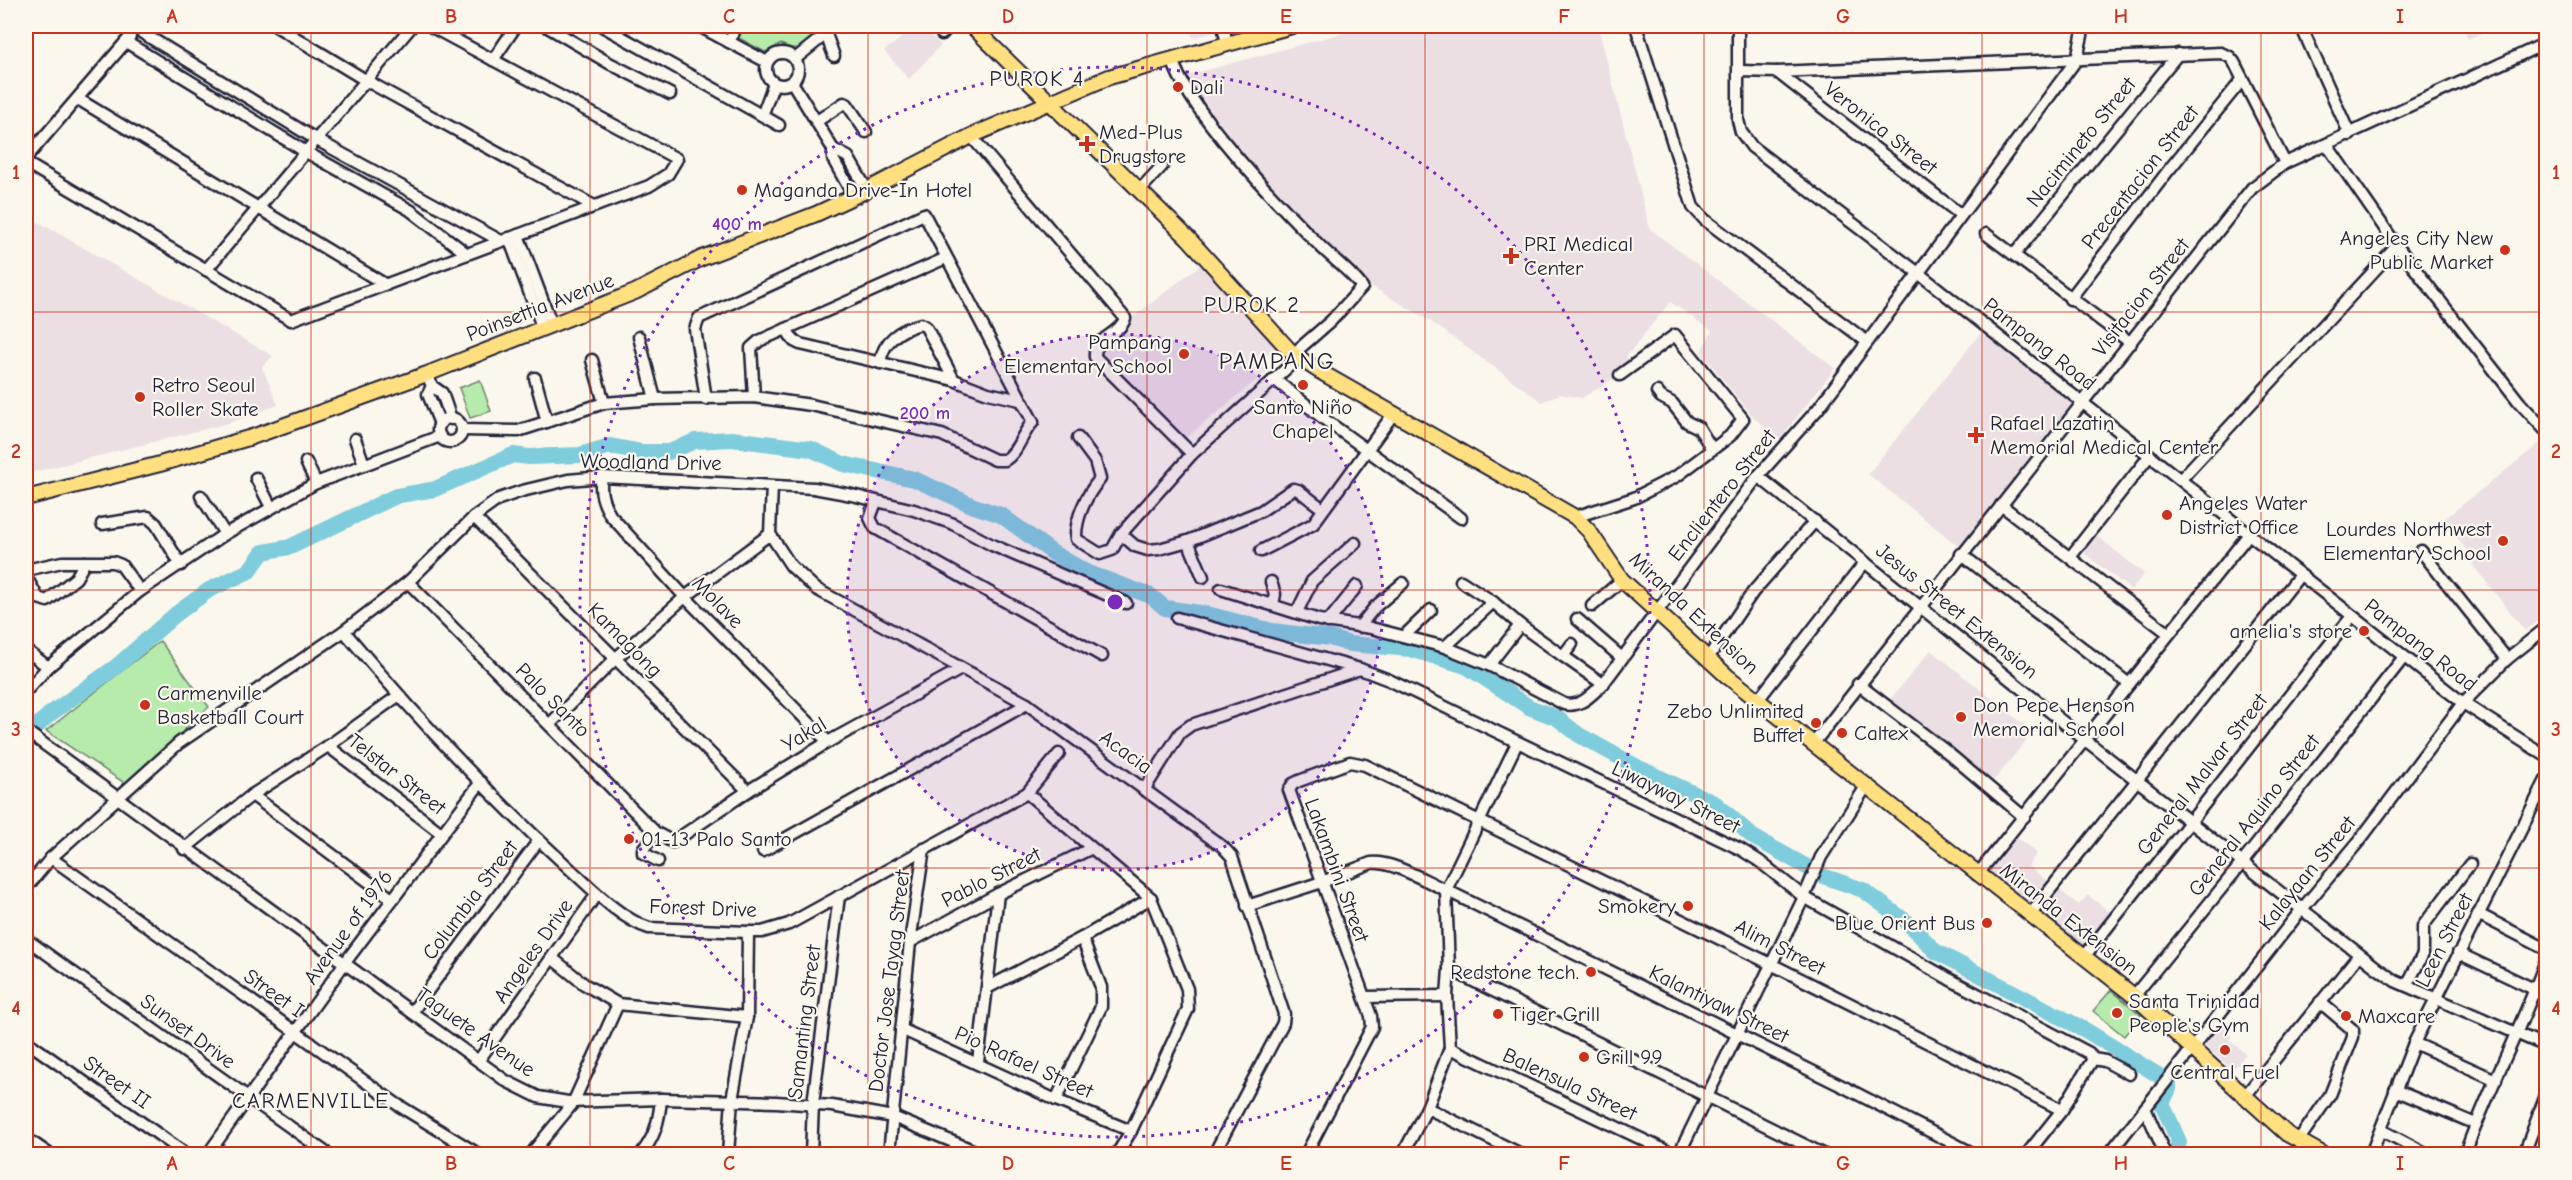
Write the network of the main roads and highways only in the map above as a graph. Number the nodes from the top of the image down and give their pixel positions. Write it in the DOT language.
graph roads {
  1 [pos="972,26"];
  2 [pos="1292,26"];
  3 [pos="1050,101"];
  4 [pos="26,498"];
  5 [pos="2323,1155"];
  1 -- 3 [label="main road, Miranda Extension"];
  2 -- 3 [label="main road, Poinsettia Avenue"];
  3 -- 4 [label="main road, Poinsettia Avenue"];
  3 -- 5 [label="main road, Miranda Extension"];
}
